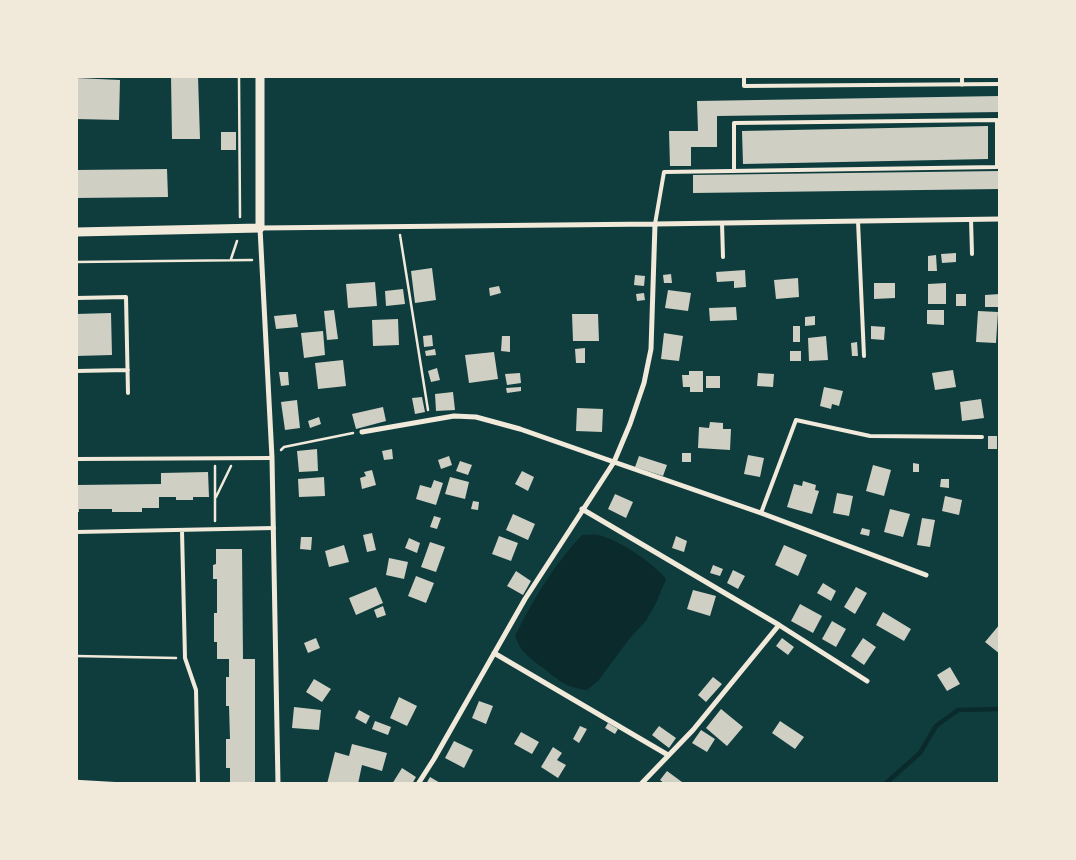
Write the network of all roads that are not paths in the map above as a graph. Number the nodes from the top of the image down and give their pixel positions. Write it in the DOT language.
graph roads {
  1 [pos="260,76"];
  2 [pos="744,76"];
  3 [pos="962,76"];
  4 [pos="1000,84"];
  5 [pos="962,85"];
  6 [pos="734,170"];
  7 [pos="1000,219"];
  8 [pos="971,220"];
  9 [pos="858,221"];
  10 [pos="722,223"];
  11 [pos="655,224"];
  12 [pos="260,228"];
  13 [pos="76,232"];
  14 [pos="972,254"];
  15 [pos="723,257"];
  16 [pos="76,298"];
  17 [pos="864,356"];
  18 [pos="128,370"];
  19 [pos="76,371"];
  20 [pos="128,393"];
  21 [pos="362,432"];
  22 [pos="982,437"];
  23 [pos="272,458"];
  24 [pos="76,459"];
  25 [pos="614,462"];
  26 [pos="582,508"];
  27 [pos="761,513"];
  28 [pos="274,528"];
  29 [pos="182,531"];
  30 [pos="76,532"];
  31 [pos="926,575"];
  32 [pos="779,625"];
  33 [pos="494,653"];
  34 [pos="866,681"];
  35 [pos="668,755"];
  36 [pos="198,784"];
  37 [pos="278,784"];
  38 [pos="418,784"];
  39 [pos="641,784"];
  1 -- 12 [label="street"];
  2 -- 5 [label="lane"];
  3 -- 5 [label="lane"];
  4 -- 5 [label="lane"];
  6 -- 6 [label="lane"];
  6 -- 11 [label="lane"];
  7 -- 8 [label="street"];
  8 -- 9 [label="street"];
  8 -- 14 [label="lane"];
  9 -- 10 [label="street"];
  9 -- 17 [label="lane"];
  10 -- 11 [label="street"];
  10 -- 15 [label="lane"];
  11 -- 12 [label="street"];
  11 -- 25 [label="street"];
  12 -- 13 [label="street"];
  12 -- 23 [label="street"];
  16 -- 18 [label="lane"];
  18 -- 19 [label="lane"];
  18 -- 20 [label="lane"];
  21 -- 25 [label="street"];
  22 -- 27 [label="lane"];
  23 -- 24 [label="lane"];
  23 -- 28 [label="street"];
  25 -- 26 [label="street"];
  25 -- 27 [label="street"];
  26 -- 32 [label="street"];
  26 -- 33 [label="street"];
  27 -- 31 [label="street"];
  28 -- 29 [label="lane"];
  28 -- 37 [label="street"];
  29 -- 30 [label="lane"];
  29 -- 36 [label="lane"];
  32 -- 34 [label="street"];
  32 -- 35 [label="street"];
  33 -- 35 [label="street"];
  33 -- 38 [label="street"];
  35 -- 39 [label="street"];
}
